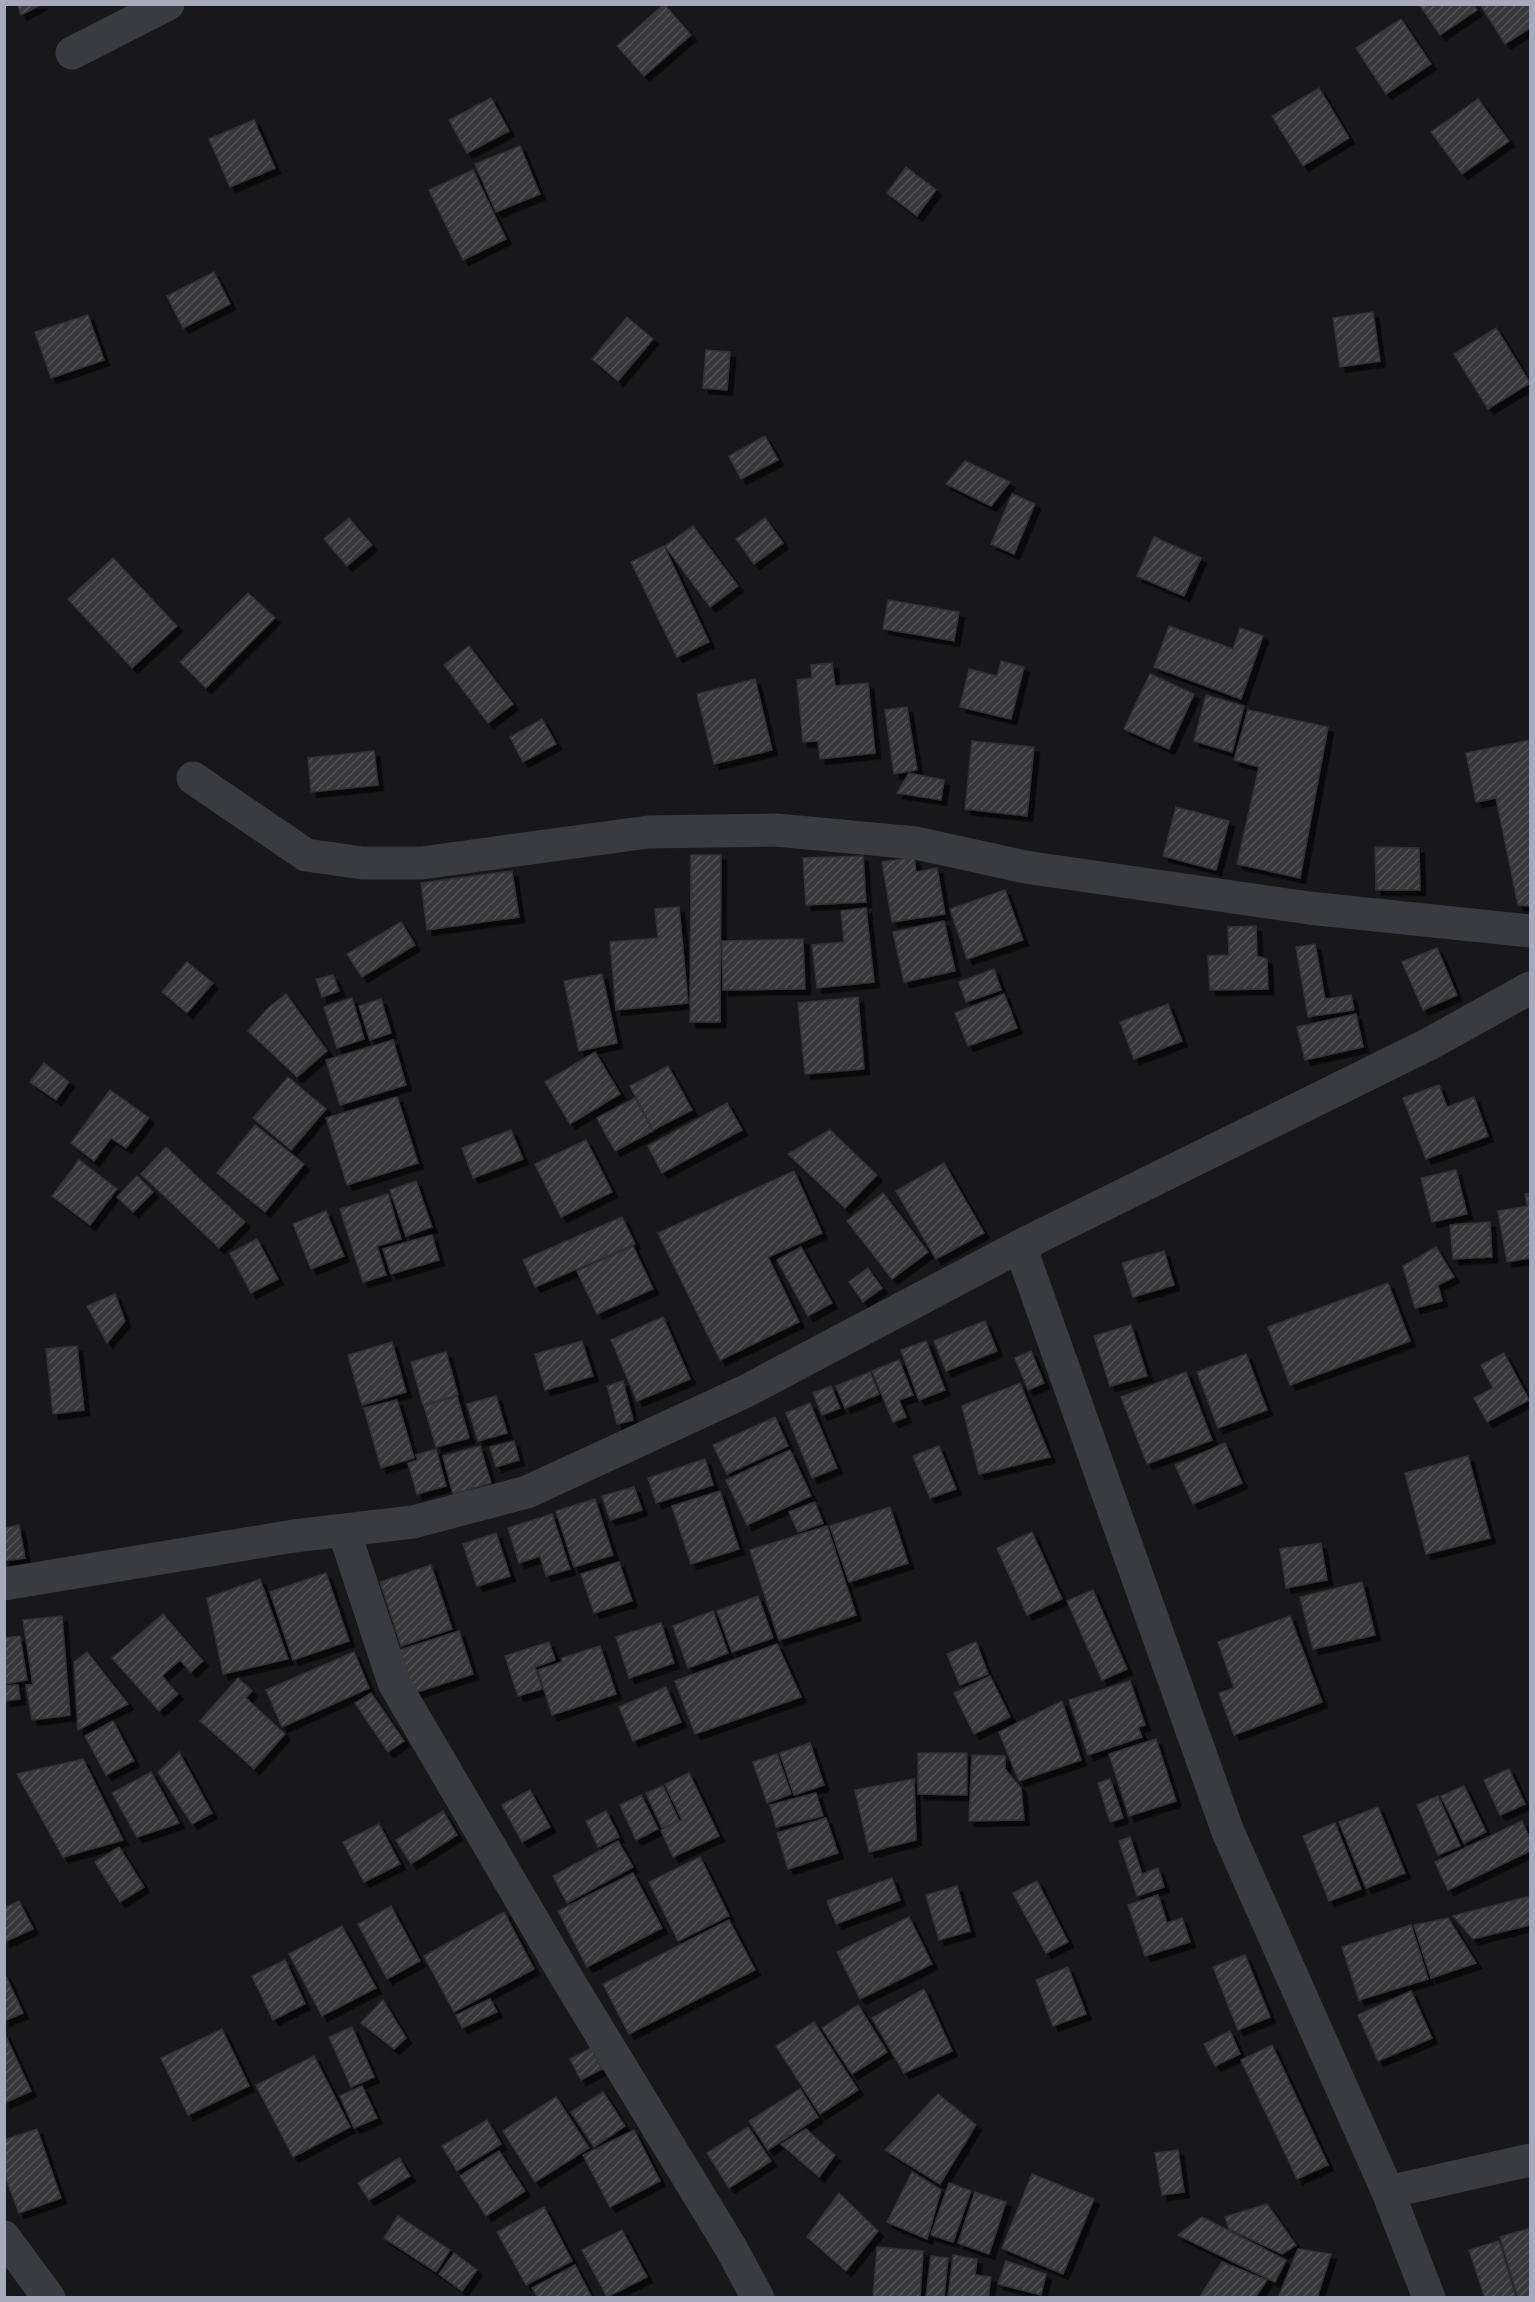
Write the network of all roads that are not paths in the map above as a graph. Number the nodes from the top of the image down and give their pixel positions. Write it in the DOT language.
graph roads {
  1 [pos="168,4"];
  2 [pos="72,53"];
  3 [pos="193,778"];
  4 [pos="1530,931"];
  5 [pos="1530,988"];
  6 [pos="1020,1246"];
  7 [pos="344,1531"];
  8 [pos="4,1584"];
  9 [pos="1530,2160"];
  10 [pos="1388,2192"];
  11 [pos="4,2237"];
  12 [pos="49,2298"];
  13 [pos="758,2298"];
  14 [pos="1429,2298"];
  1 -- 2 [label="street"];
  3 -- 4 [label="street"];
  5 -- 6 [label="street"];
  6 -- 7 [label="street"];
  6 -- 10 [label="street"];
  7 -- 8 [label="street"];
  7 -- 13 [label="street"];
  9 -- 10 [label="street"];
  10 -- 14 [label="street"];
  11 -- 12 [label="street"];
}
